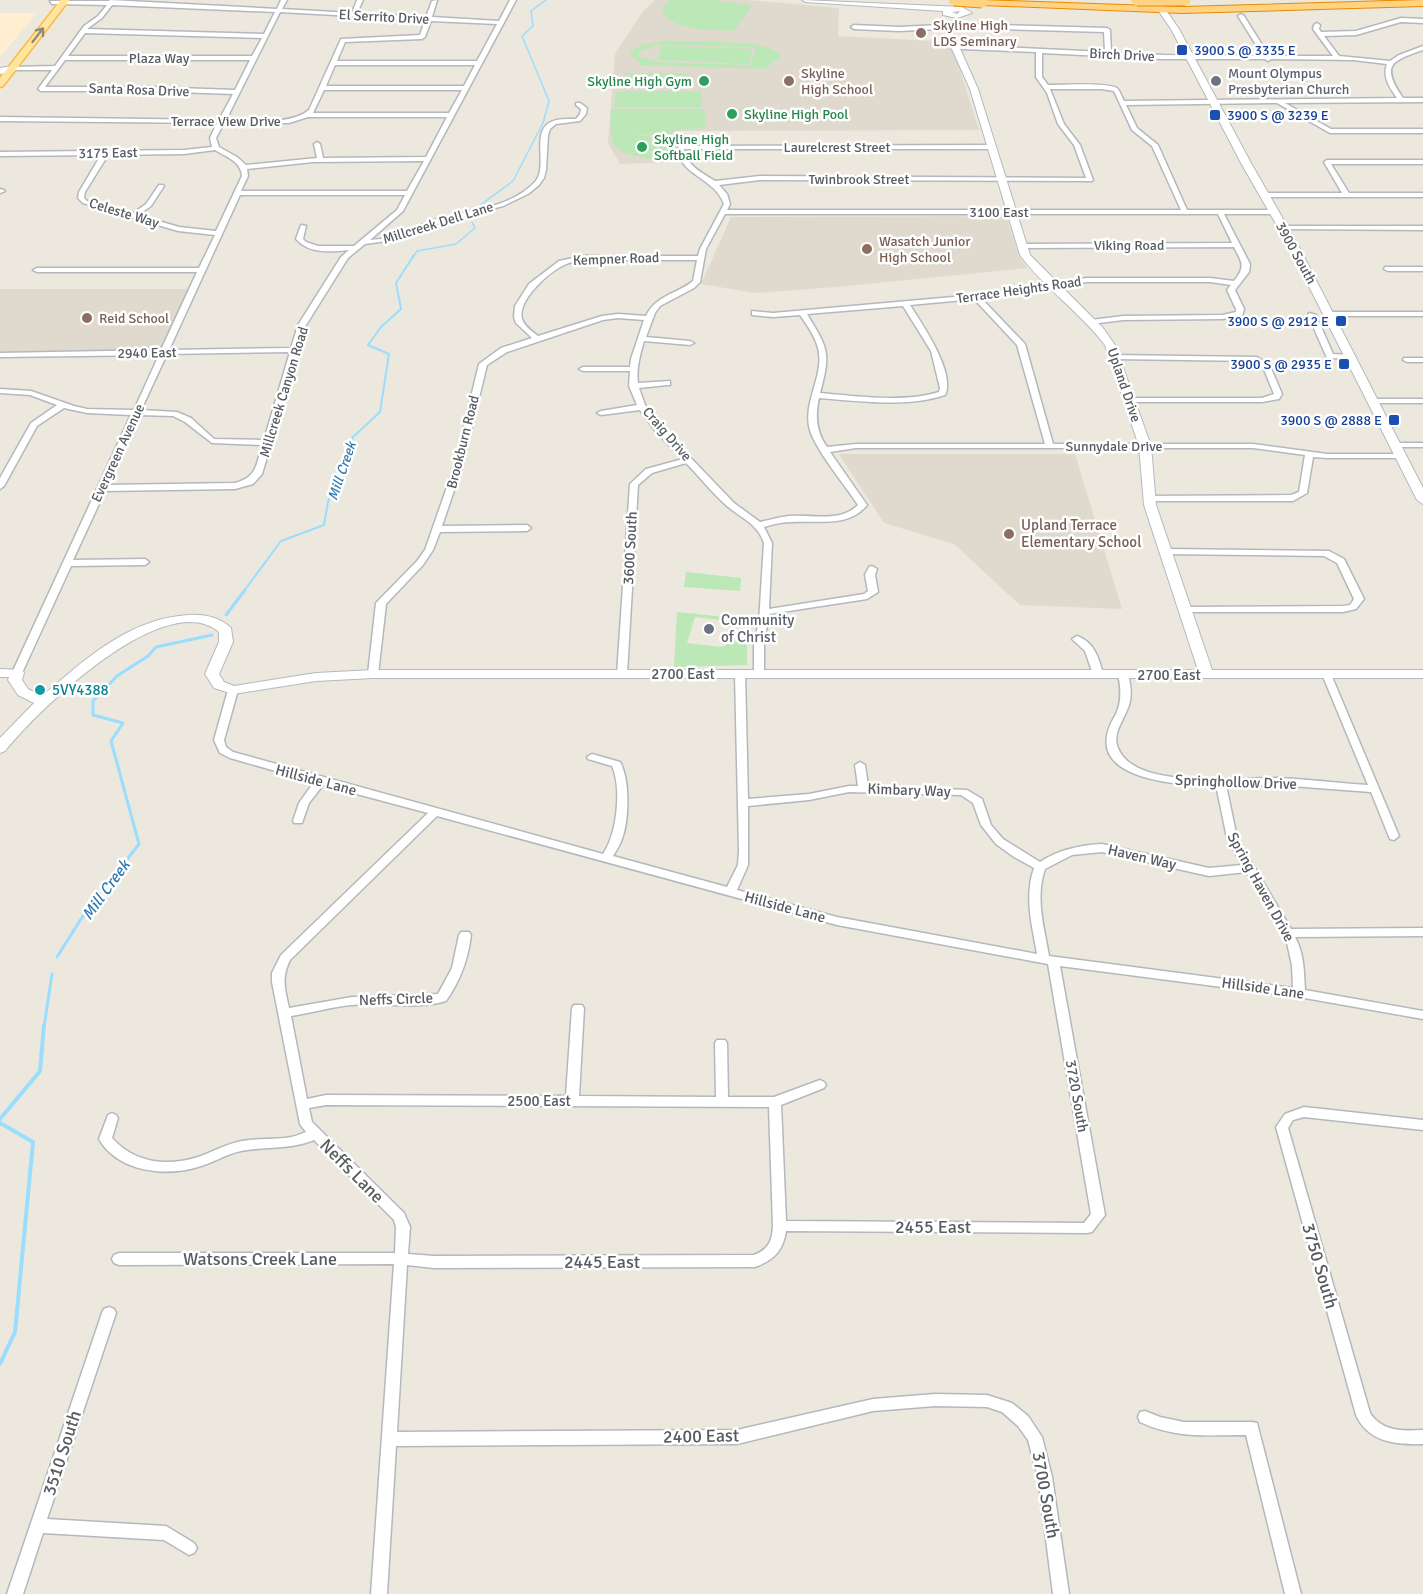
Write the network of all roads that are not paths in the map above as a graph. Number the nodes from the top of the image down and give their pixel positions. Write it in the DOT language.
graph roads {
  1 [pos="284,0"];
  2 [pos="360,0"];
  3 [pos="513,0"];
  4 [pos="806,0"];
  5 [pos="1074,0"];
  6 [pos="1137,0"];
  7 [pos="1155,0"];
  8 [pos="1185,0"];
  9 [pos="1271,0"];
  10 [pos="58,1"];
  11 [pos="435,1"];
  12 [pos="111,2"];
  13 [pos="1423,3"];
  14 [pos="1164,5"];
  15 [pos="956,8"];
  16 [pos="279,11"];
  17 [pos="354,15"];
  18 [pos="1241,16"];
  19 [pos="429,19"];
  20 [pos="866,19"];
  21 [pos="916,19"];
  22 [pos="1423,21"];
  23 [pos="501,23"];
  24 [pos="955,25"];
  25 [pos="1317,25"];
  26 [pos="854,27"];
  27 [pos="866,28"];
  28 [pos="917,28"];
  29 [pos="83,31"];
  30 [pos="1320,34"];
  31 [pos="266,36"];
  32 [pos="959,44"];
  33 [pos="1423,48"];
  34 [pos="1040,50"];
  35 [pos="1108,54"];
  36 [pos="1190,57"];
  37 [pos="64,58"];
  38 [pos="254,58"];
  39 [pos="1336,58"];
  40 [pos="1268,59"];
  41 [pos="332,63"];
  42 [pos="479,63"];
  43 [pos="1391,63"];
  44 [pos="56,68"];
  45 [pos="12,69"];
  46 [pos="0,70"];
  47 [pos="0,84"];
  48 [pos="1046,87"];
  49 [pos="322,88"];
  50 [pos="466,88"];
  51 [pos="237,92"];
  52 [pos="1401,100"];
  53 [pos="1423,100"];
  54 [pos="1122,103"];
  55 [pos="1280,103"];
  56 [pos="578,104"];
  57 [pos="1215,104"];
  58 [pos="451,115"];
  59 [pos="308,116"];
  60 [pos="0,119"];
  61 [pos="222,122"];
  62 [pos="1423,131"];
  63 [pos="317,144"];
  64 [pos="992,147"];
  65 [pos="216,148"];
  66 [pos="106,152"];
  67 [pos="0,154"];
  68 [pos="320,159"];
  69 [pos="428,159"];
  70 [pos="1423,162"];
  71 [pos="245,167"];
  72 [pos="1002,180"];
  73 [pos="716,183"];
  74 [pos="161,186"];
  75 [pos="237,193"];
  76 [pos="410,193"];
  77 [pos="1264,195"];
  78 [pos="1347,195"];
  79 [pos="1423,195"];
  80 [pos="725,212"];
  81 [pos="1012,212"];
  82 [pos="1185,212"];
  83 [pos="1221,212"];
  84 [pos="1273,212"];
  85 [pos="133,216"];
  86 [pos="303,226"];
  87 [pos="1283,228"];
  88 [pos="1423,228"];
  89 [pos="219,233"];
  90 [pos="363,242"];
  91 [pos="1236,245"];
  92 [pos="1022,246"];
  93 [pos="356,248"];
  94 [pos="701,258"];
  95 [pos="1388,269"];
  96 [pos="1423,269"];
  97 [pos="37,270"];
  98 [pos="202,270"];
  99 [pos="1235,283"];
  100 [pos="1052,285"];
  101 [pos="976,297"];
  102 [pos="905,303"];
  103 [pos="755,313"];
  104 [pos="803,313"];
  105 [pos="1330,314"];
  106 [pos="1423,314"];
  107 [pos="1312,315"];
  108 [pos="650,318"];
  109 [pos="1091,322"];
  110 [pos="537,339"];
  111 [pos="642,339"];
  112 [pos="690,343"];
  113 [pos="293,350"];
  114 [pos="165,352"];
  115 [pos="0,355"];
  116 [pos="1115,357"];
  117 [pos="1351,357"];
  118 [pos="1407,360"];
  119 [pos="1423,360"];
  120 [pos="584,369"];
  121 [pos="632,369"];
  122 [pos="667,383"];
  123 [pos="633,386"];
  124 [pos="0,391"];
  125 [pos="815,395"];
  126 [pos="1129,400"];
  127 [pos="1373,401"];
  128 [pos="1423,401"];
  129 [pos="63,405"];
  130 [pos="642,407"];
  131 [pos="137,412"];
  132 [pos="601,414"];
  133 [pos="268,443"];
  134 [pos="1396,445"];
  135 [pos="1423,445"];
  136 [pos="1050,446"];
  137 [pos="1145,446"];
  138 [pos="824,450"];
  139 [pos="1309,454"];
  140 [pos="1402,456"];
  141 [pos="689,460"];
  142 [pos="0,486"];
  143 [pos="103,488"];
  144 [pos="1422,496"];
  145 [pos="1149,498"];
  146 [pos="760,525"];
  147 [pos="527,528"];
  148 [pos="437,529"];
  149 [pos="1166,552"];
  150 [pos="145,562"];
  151 [pos="67,563"];
  152 [pos="872,569"];
  153 [pos="1185,610"];
  154 [pos="765,612"];
  155 [pos="1077,639"];
  156 [pos="0,674"];
  157 [pos="16,674"];
  158 [pos="373,674"];
  159 [pos="622,674"];
  160 [pos="740,674"];
  161 [pos="759,674"];
  162 [pos="1098,674"];
  163 [pos="1123,674"];
  164 [pos="1327,674"];
  165 [pos="1423,674"];
  166 [pos="1207,675"];
  167 [pos="233,690"];
  168 [pos="42,701"];
  169 [pos="0,748"];
  170 [pos="592,757"];
  171 [pos="860,765"];
  172 [pos="1220,781"];
  173 [pos="319,782"];
  174 [pos="863,788"];
  175 [pos="1374,789"];
  176 [pos="743,803"];
  177 [pos="434,813"];
  178 [pos="298,821"];
  179 [pos="1394,836"];
  180 [pos="605,859"];
  181 [pos="1040,867"];
  182 [pos="1248,868"];
  183 [pos="730,893"];
  184 [pos="1423,932"];
  185 [pos="1288,933"];
  186 [pos="465,935"];
  187 [pos="1049,960"];
  188 [pos="1299,993"];
  189 [pos="578,1008"];
  190 [pos="284,1013"];
  191 [pos="1423,1015"];
  192 [pos="721,1043"];
  193 [pos="820,1085"];
  194 [pos="572,1101"];
  195 [pos="722,1101"];
  196 [pos="775,1102"];
  197 [pos="303,1105"];
  198 [pos="112,1118"];
  199 [pos="1423,1125"];
  200 [pos="315,1134"];
  201 [pos="780,1227"];
  202 [pos="1087,1228"];
  203 [pos="119,1259"];
  204 [pos="402,1260"];
  205 [pos="109,1312"];
  206 [pos="1007,1407"];
  207 [pos="1145,1417"];
  208 [pos="1423,1437"];
  209 [pos="391,1439"];
  210 [pos="38,1526"];
  211 [pos="189,1548"];
  212 [pos="15,1594"];
  213 [pos="379,1594"];
  214 [pos="1061,1594"];
  215 [pos="1293,1594"];
  1 -- 16 [label="street"];
  2 -- 17 [label="street"];
  3 -- 23 [label="street, Millcreek Canyon Road"];
  4 -- 15 [label="street"];
  5 -- 6 [label="highway"];
  6 -- 8 [label="highway, bridge"];
  7 -- 14 [label="street, 3900 South"];
  8 -- 9 [label="highway"];
  10 -- 12 [label="street, El Serrito Drive"];
  45 -- 10 [label="main road, one-way"];
  10 -- 46 [label="main road"];
  11 -- 19 [label="street"];
  12 -- 16 [label="street, El Serrito Drive"];
  12 -- 29 [label="street"];
  13 -- 14 [label="highway"];
  14 -- 15 [label="highway, bridge"];
  14 -- 36 [label="street, 3900 South"];
  15 -- 24 [label="street"];
  16 -- 17 [label="street, El Serrito Drive"];
  16 -- 31 [label="street"];
  17 -- 19 [label="street, El Serrito Drive"];
  18 -- 40 [label="street"];
  19 -- 23 [label="street, El Serrito Drive"];
  19 -- 41 [label="street"];
  20 -- 27 [label="street"];
  21 -- 28 [label="street"];
  22 -- 30 [label="street"];
  23 -- 42 [label="street, Millcreek Canyon Road"];
  24 -- 28 [label="street"];
  24 -- 32 [label="street, Upland Drive"];
  24 -- 35 [label="street"];
  25 -- 30 [label="street"];
  26 -- 27 [label="street"];
  27 -- 28 [label="street"];
  29 -- 31 [label="street"];
  29 -- 37 [label="street"];
  30 -- 39 [label="street"];
  31 -- 38 [label="street"];
  32 -- 34 [label="street, Birch Drive"];
  32 -- 64 [label="street, Upland Drive"];
  33 -- 43 [label="street"];
  34 -- 35 [label="street, Birch Drive"];
  34 -- 48 [label="street"];
  35 -- 36 [label="street, Birch Drive"];
  36 -- 40 [label="street, Birch Drive"];
  36 -- 57 [label="street, 3900 South"];
  37 -- 38 [label="street, Plaza Way"];
  37 -- 44 [label="street"];
  38 -- 51 [label="street"];
  39 -- 40 [label="street, Birch Drive"];
  39 -- 43 [label="street, Birch Drive"];
  41 -- 42 [label="street"];
  41 -- 49 [label="street"];
  42 -- 50 [label="street, Millcreek Canyon Road"];
  43 -- 52 [label="street"];
  44 -- 45 [label="street"];
  44 -- 51 [label="street, Santa Rosa Drive"];
  45 -- 46 [label="street"];
  45 -- 47 [label="main road"];
  48 -- 54 [label="street"];
  48 -- 72 [label="street, Twinbrook Street"];
  49 -- 50 [label="street"];
  49 -- 59 [label="street"];
  50 -- 58 [label="street, Millcreek Canyon Road"];
  51 -- 61 [label="street"];
  52 -- 53 [label="street"];
  52 -- 55 [label="street"];
  54 -- 57 [label="street"];
  54 -- 82 [label="street"];
  55 -- 57 [label="street"];
  55 -- 62 [label="street"];
  56 -- 90 [label="street, Millcreek Dell Lane"];
  57 -- 77 [label="street, 3900 South"];
  58 -- 59 [label="street, Terrace View Drive"];
  58 -- 69 [label="street, Millcreek Canyon Road"];
  59 -- 61 [label="street, Terrace View Drive"];
  60 -- 61 [label="street, Terrace View Drive"];
  61 -- 65 [label="street"];
  63 -- 68 [label="street"];
  64 -- 72 [label="street, Upland Drive"];
  64 -- 73 [label="street, Laurelcrest Street"];
  65 -- 66 [label="street, 3175 East"];
  65 -- 71 [label="street"];
  66 -- 67 [label="street, 3175 East"];
  66 -- 85 [label="street, Celeste Way"];
  68 -- 69 [label="street"];
  68 -- 71 [label="street"];
  69 -- 76 [label="street, Millcreek Canyon Road"];
  70 -- 78 [label="street"];
  71 -- 75 [label="street, Evergreen Avenue"];
  72 -- 73 [label="street, Twinbrook Street"];
  72 -- 81 [label="street, Upland Drive"];
  73 -- 80 [label="street"];
  74 -- 85 [label="street"];
  75 -- 76 [label="street"];
  75 -- 89 [label="street, Evergreen Avenue"];
  76 -- 90 [label="street, Millcreek Canyon Road"];
  77 -- 78 [label="street"];
  77 -- 84 [label="street, 3900 South"];
  78 -- 79 [label="street"];
  80 -- 81 [label="street, 3100 East"];
  80 -- 94 [label="street, Craig Drive"];
  81 -- 82 [label="street, 3100 East"];
  81 -- 92 [label="street, Upland Drive"];
  82 -- 83 [label="street, 3100 East"];
  83 -- 84 [label="street, 3100 East"];
  83 -- 91 [label="street"];
  84 -- 87 [label="street, 3900 South"];
  85 -- 89 [label="street, Celeste Way"];
  86 -- 93 [label="street"];
  87 -- 88 [label="street"];
  87 -- 105 [label="street, 3900 South"];
  89 -- 98 [label="street, Evergreen Avenue"];
  90 -- 93 [label="street, Millcreek Canyon Road"];
  91 -- 92 [label="street, Viking Road"];
  91 -- 99 [label="street"];
  92 -- 100 [label="street, Upland Drive"];
  93 -- 113 [label="street, Millcreek Canyon Road"];
  94 -- 108 [label="street, Craig Drive"];
  94 -- 110 [label="street, Kempner Road"];
  95 -- 96 [label="street"];
  97 -- 98 [label="street"];
  98 -- 114 [label="street, Evergreen Avenue"];
  99 -- 100 [label="street, Terrace Heights Road"];
  99 -- 109 [label="street"];
  100 -- 101 [label="street, Terrace Heights Road"];
  100 -- 109 [label="street, Upland Drive"];
  101 -- 102 [label="street, Terrace Heights Road"];
  101 -- 136 [label="street"];
  102 -- 104 [label="street, Terrace Heights Road"];
  102 -- 125 [label="street"];
  103 -- 104 [label="street, Terrace Heights Road"];
  104 -- 125 [label="street"];
  105 -- 106 [label="street"];
  105 -- 117 [label="street, 3900 South"];
  107 -- 117 [label="street"];
  108 -- 110 [label="street, Brookburn Road"];
  108 -- 111 [label="street, Craig Drive"];
  109 -- 116 [label="street, Upland Drive"];
  110 -- 148 [label="street, Brookburn Road"];
  111 -- 112 [label="street"];
  111 -- 121 [label="street, Craig Drive"];
  113 -- 114 [label="street, 2940 East"];
  113 -- 133 [label="street, Millcreek Canyon Road"];
  114 -- 115 [label="street, 2940 East"];
  114 -- 131 [label="street, Evergreen Avenue"];
  116 -- 126 [label="street, Upland Drive"];
  116 -- 126 [label="street"];
  117 -- 127 [label="street, 3900 South"];
  118 -- 119 [label="street"];
  120 -- 121 [label="street"];
  121 -- 123 [label="street, Craig Drive"];
  122 -- 123 [label="street"];
  123 -- 130 [label="street, Craig Drive"];
  124 -- 129 [label="street"];
  125 -- 138 [label="street"];
  126 -- 137 [label="street, Upland Drive"];
  127 -- 128 [label="street"];
  127 -- 134 [label="street, 3900 South"];
  129 -- 131 [label="street"];
  129 -- 142 [label="street"];
  130 -- 132 [label="street"];
  130 -- 141 [label="street, Craig Drive"];
  131 -- 133 [label="street"];
  131 -- 143 [label="street, Evergreen Avenue"];
  133 -- 143 [label="street, Millcreek Canyon Road"];
  134 -- 135 [label="street"];
  134 -- 140 [label="street, 3900 South"];
  136 -- 137 [label="street, Sunnydale Drive"];
  136 -- 138 [label="street, Sunnydale Drive"];
  137 -- 139 [label="street, Sunnydale Drive"];
  137 -- 145 [label="street, Upland Drive"];
  138 -- 146 [label="street"];
  139 -- 140 [label="street, Sunnydale Drive"];
  139 -- 145 [label="street"];
  140 -- 144 [label="street, 3900 South"];
  141 -- 146 [label="street, Craig Drive"];
  141 -- 159 [label="street, 3600 South"];
  143 -- 151 [label="street, Evergreen Avenue"];
  145 -- 149 [label="street, Upland Drive"];
  146 -- 154 [label="street"];
  147 -- 148 [label="street"];
  148 -- 158 [label="street, Brookburn Road"];
  149 -- 153 [label="street, Upland Drive"];
  149 -- 153 [label="street"];
  150 -- 151 [label="street"];
  151 -- 157 [label="street, Evergreen Avenue"];
  152 -- 154 [label="street"];
  153 -- 166 [label="street, Upland Drive"];
  154 -- 161 [label="street"];
  155 -- 162 [label="street"];
  156 -- 157 [label="street"];
  157 -- 168 [label="street"];
  158 -- 159 [label="street, 2700 East"];
  158 -- 167 [label="street, 2700 East"];
  159 -- 160 [label="street, 2700 East"];
  160 -- 161 [label="street, 2700 East"];
  160 -- 176 [label="street"];
  161 -- 162 [label="street, 2700 East"];
  162 -- 163 [label="street, 2700 East"];
  163 -- 166 [label="street, 2700 East"];
  163 -- 172 [label="street, Springhollow Drive"];
  164 -- 165 [label="street, 2700 East"];
  164 -- 166 [label="street, 2700 East"];
  164 -- 175 [label="street"];
  167 -- 168 [label="street"];
  167 -- 173 [label="street, Hillside Lane"];
  168 -- 169 [label="street"];
  170 -- 180 [label="street"];
  171 -- 174 [label="street"];
  172 -- 175 [label="street, Springhollow Drive"];
  172 -- 182 [label="street, Spring Haven Drive"];
  173 -- 177 [label="street, Hillside Lane"];
  173 -- 178 [label="street"];
  174 -- 176 [label="street, Kimbary Way"];
  174 -- 181 [label="street, Kimbary Way"];
  175 -- 179 [label="street"];
  176 -- 183 [label="street"];
  177 -- 180 [label="street, Hillside Lane"];
  177 -- 190 [label="street, Neffs Lane"];
  180 -- 183 [label="street, Hillside Lane"];
  181 -- 182 [label="street, Haven Way"];
  181 -- 187 [label="street"];
  182 -- 185 [label="street, Spring Haven Drive"];
  183 -- 187 [label="street, Hillside Lane"];
  184 -- 185 [label="street"];
  185 -- 188 [label="street, Spring Haven Drive"];
  186 -- 190 [label="street, Neffs Circle"];
  187 -- 188 [label="street, Hillside Lane"];
  187 -- 202 [label="street, 3720 South"];
  188 -- 191 [label="street, Hillside Lane"];
  189 -- 194 [label="street"];
  190 -- 197 [label="street, Neffs Lane"];
  192 -- 195 [label="street"];
  193 -- 196 [label="street"];
  194 -- 195 [label="street, 2500 East"];
  194 -- 197 [label="street, 2500 East"];
  195 -- 196 [label="street, 2500 East"];
  196 -- 201 [label="street"];
  197 -- 200 [label="street, Neffs Lane"];
  198 -- 200 [label="street"];
  199 -- 208 [label="street, 3750 South"];
  200 -- 204 [label="street, Neffs Lane"];
  201 -- 202 [label="street, 2455 East"];
  201 -- 204 [label="street, 2445 East"];
  203 -- 204 [label="street, Watsons Creek Lane"];
  204 -- 209 [label="street, Neffs Lane"];
  205 -- 210 [label="street, 3510 South"];
  206 -- 209 [label="street, 2400 East"];
  206 -- 214 [label="street, 3700 South"];
  207 -- 215 [label="street"];
  209 -- 213 [label="street, Neffs Lane"];
  210 -- 211 [label="street"];
  210 -- 212 [label="street, 3510 South"];
}
